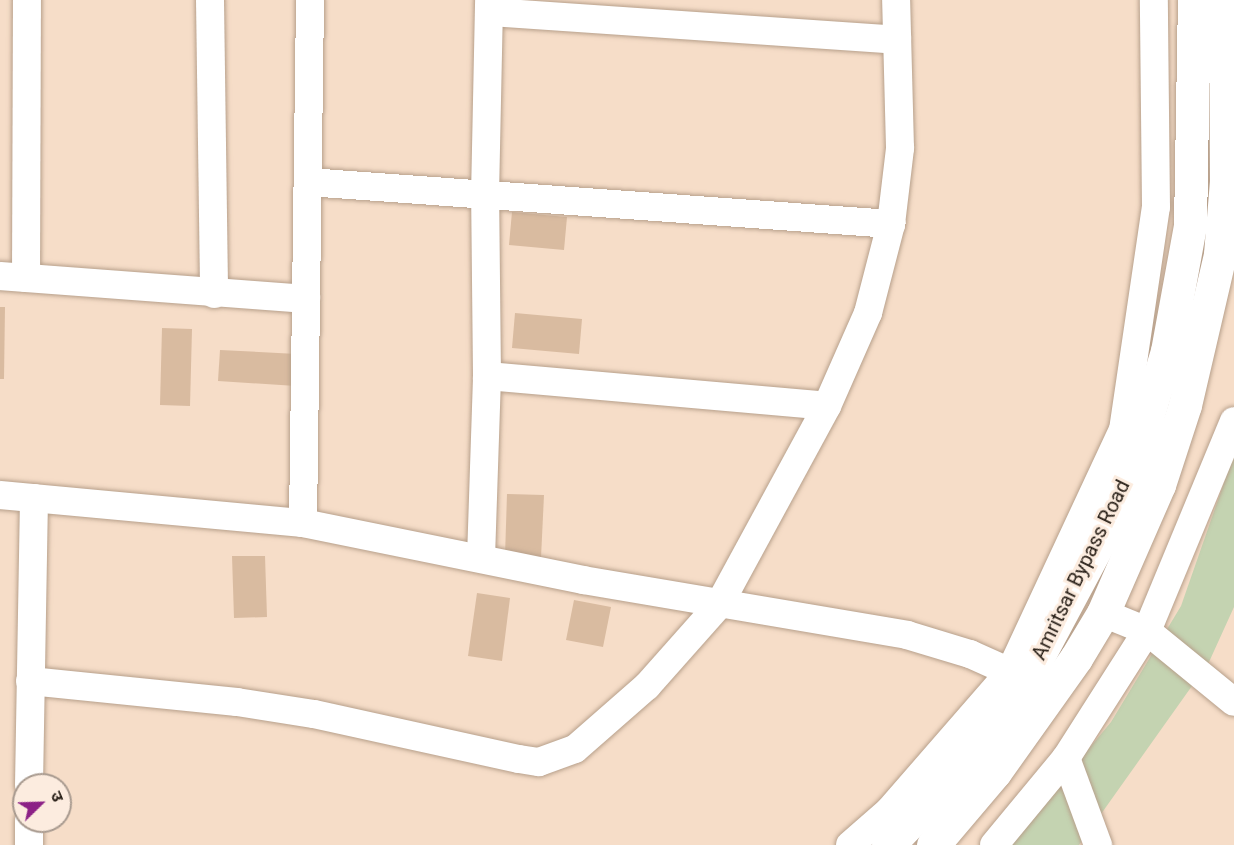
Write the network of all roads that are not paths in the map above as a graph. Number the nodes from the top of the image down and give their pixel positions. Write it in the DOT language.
graph roads {
  1 [pos="27,0"];
  2 [pos="210,0"];
  3 [pos="310,0"];
  4 [pos="896,0"];
  5 [pos="1154,0"];
  6 [pos="1194,0"];
  7 [pos="1225,0"];
  8 [pos="490,6"];
  9 [pos="897,40"];
  10 [pos="308,182"];
  11 [pos="485,196"];
  12 [pos="891,224"];
  13 [pos="13,277"];
  14 [pos="214,294"];
  15 [pos="306,299"];
  16 [pos="487,376"];
  17 [pos="827,406"];
  18 [pos="1234,421"];
  19 [pos="0,495"];
  20 [pos="34,498"];
  21 [pos="303,523"];
  22 [pos="481,558"];
  23 [pos="720,605"];
  24 [pos="1103,613"];
  25 [pos="1147,631"];
  26 [pos="1010,672"];
  27 [pos="30,681"];
  28 [pos="1234,702"];
  29 [pos="1066,758"];
  30 [pos="29,773"];
  31 [pos="850,845"];
  32 [pos="888,845"];
  33 [pos="933,845"];
  34 [pos="994,845"];
  35 [pos="1098,845"];
  1 -- 13 [label="street"];
  2 -- 14 [label="street"];
  3 -- 10 [label="street"];
  4 -- 9 [label="street"];
  5 -- 26 [label="street"];
  6 -- 32 [label="highway, Amritsar Bypass Road"];
  7 -- 24 [label="highway, Amritsar Bypass Road"];
  8 -- 9 [label="street"];
  8 -- 11 [label="street"];
  9 -- 12 [label="street"];
  10 -- 11 [label="street"];
  10 -- 15 [label="street"];
  11 -- 12 [label="street"];
  11 -- 16 [label="street"];
  12 -- 17 [label="street"];
  13 -- 14 [label="street"];
  14 -- 15 [label="street"];
  15 -- 21 [label="street"];
  16 -- 17 [label="street"];
  16 -- 22 [label="street"];
  17 -- 23 [label="street"];
  18 -- 25 [label="street"];
  19 -- 20 [label="street"];
  20 -- 21 [label="street"];
  20 -- 27 [label="street"];
  21 -- 22 [label="street"];
  22 -- 23 [label="street"];
  23 -- 26 [label="street"];
  23 -- 27 [label="street"];
  24 -- 25 [label="street"];
  24 -- 33 [label="highway, Amritsar Bypass Road"];
  25 -- 28 [label="street"];
  25 -- 29 [label="street"];
  26 -- 31 [label="street"];
  27 -- 30 [label="street"];
  29 -- 34 [label="street"];
  29 -- 35 [label="street"];
}
